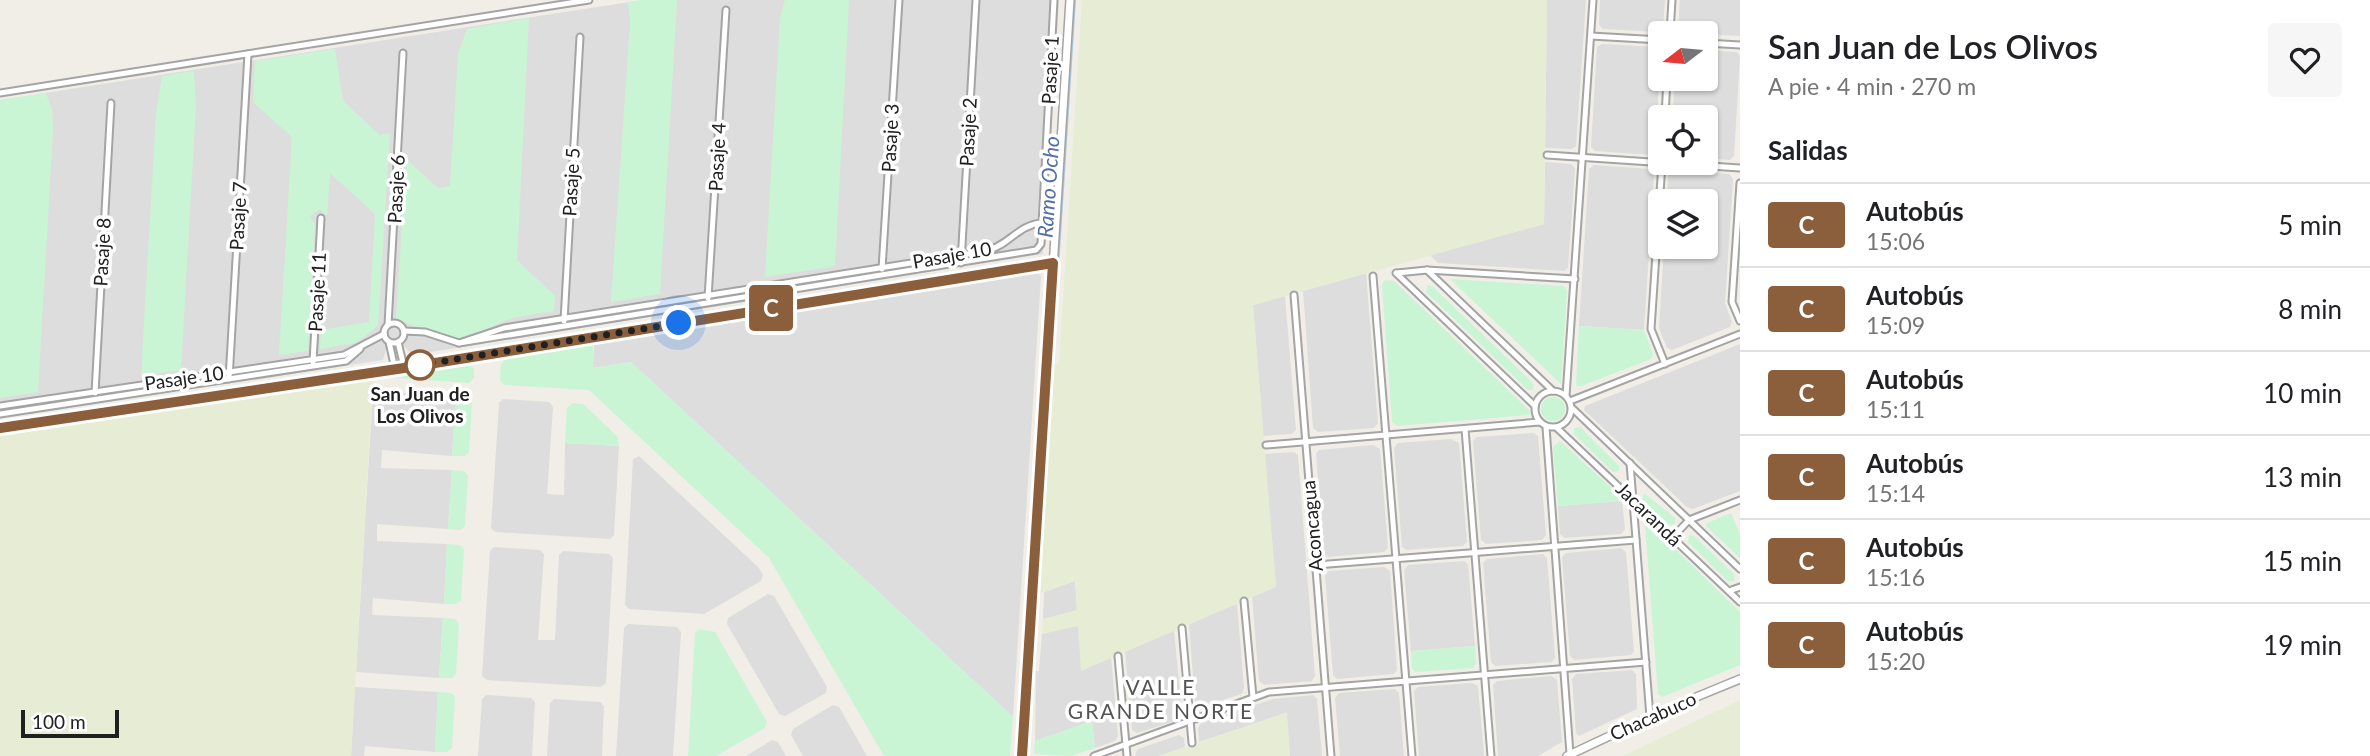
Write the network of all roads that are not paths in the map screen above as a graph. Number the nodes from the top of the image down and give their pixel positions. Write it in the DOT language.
graph roads {
  1 [pos="589,0"];
  2 [pos="899,0"];
  3 [pos="976,0"];
  4 [pos="1054,0"];
  5 [pos="1070,0"];
  6 [pos="1593,0"];
  7 [pos="1672,0"];
  8 [pos="726,10"];
  9 [pos="1671,21"];
  10 [pos="1591,36"];
  11 [pos="580,37"];
  12 [pos="1648,39"];
  13 [pos="1718,44"];
  14 [pos="1740,45"];
  15 [pos="403,53"];
  16 [pos="248,54"];
  17 [pos="0,93"];
  18 [pos="111,103"];
  19 [pos="1546,155"];
  20 [pos="1583,158"];
  21 [pos="1648,162"];
  22 [pos="1718,167"];
  23 [pos="1740,168"];
  24 [pos="1661,175"];
  25 [pos="1740,183"];
  26 [pos="321,218"];
  27 [pos="1041,223"];
  28 [pos="962,255"];
  29 [pos="961,263"];
  30 [pos="1053,263"];
  31 [pos="883,267"];
  32 [pos="1427,270"];
  33 [pos="882,276"];
  34 [pos="1373,276"];
  35 [pos="1575,279"];
  36 [pos="709,295"];
  37 [pos="1294,296"];
  38 [pos="708,305"];
  39 [pos="564,318"];
  40 [pos="1740,321"];
  41 [pos="388,325"];
  42 [pos="564,327"];
  43 [pos="404,331"];
  44 [pos="384,334"];
  45 [pos="1740,334"];
  46 [pos="389,342"];
  47 [pos="398,342"];
  48 [pos="459,343"];
  49 [pos="313,363"];
  50 [pos="1665,364"];
  51 [pos="404,368"];
  52 [pos="395,369"];
  53 [pos="229,371"];
  54 [pos="229,379"];
  55 [pos="95,391"];
  56 [pos="1553,391"];
  57 [pos="1568,399"];
  58 [pos="94,400"];
  59 [pos="0,406"];
  60 [pos="1535,406"];
  61 [pos="1572,408"];
  62 [pos="0,414"];
  63 [pos="1540,422"];
  64 [pos="1546,426"];
  65 [pos="0,428"];
  66 [pos="1557,428"];
  67 [pos="1465,429"];
  68 [pos="1386,435"];
  69 [pos="1306,442"];
  70 [pos="1266,445"];
  71 [pos="1630,463"];
  72 [pos="1632,499"];
  73 [pos="1740,500"];
  74 [pos="1689,520"];
  75 [pos="1673,537"];
  76 [pos="1636,540"];
  77 [pos="1554,546"];
  78 [pos="1475,552"];
  79 [pos="1396,559"];
  80 [pos="1316,565"];
  81 [pos="1740,569"];
  82 [pos="1740,587"];
  83 [pos="1729,592"];
  84 [pos="1244,601"];
  85 [pos="1740,602"];
  86 [pos="1182,628"];
  87 [pos="1118,656"];
  88 [pos="1646,662"];
  89 [pos="1563,668"];
  90 [pos="1485,674"];
  91 [pos="1740,679"];
  92 [pos="1406,681"];
  93 [pos="1325,687"];
  94 [pos="1253,697"];
  95 [pos="1650,717"];
  96 [pos="1190,721"];
  97 [pos="1192,743"];
  98 [pos="1126,745"];
  99 [pos="1569,755"];
  100 [pos="1022,756"];
  101 [pos="1094,756"];
  102 [pos="1127,756"];
  103 [pos="1331,756"];
  104 [pos="1412,756"];
  105 [pos="1491,756"];
  1 -- 16 [label="street"];
  2 -- 31 [label="street, Pasaje 3"];
  3 -- 28 [label="street, Pasaje 2"];
  4 -- 27 [label="street, Pasaje 1"];
  5 -- 30 [label="street"];
  6 -- 10 [label="street"];
  7 -- 9 [label="street"];
  8 -- 36 [label="street, Pasaje 4"];
  10 -- 12 [label="street"];
  10 -- 20 [label="street"];
  11 -- 39 [label="street, Pasaje 5"];
  13 -- 14 [label="street"];
  15 -- 41 [label="street, Pasaje 6"];
  16 -- 17 [label="street"];
  16 -- 53 [label="street, Pasaje 7"];
  18 -- 55 [label="street, Pasaje 8"];
  19 -- 20 [label="street"];
  20 -- 21 [label="street"];
  20 -- 35 [label="street"];
  22 -- 23 [label="street"];
  24 -- 50 [label="street"];
  25 -- 40 [label="street"];
  26 -- 49 [label="street, Pasaje 11"];
  27 -- 28 [label="street, Pasaje 10"];
  27 -- 29 [label="street, Pasaje 10"];
  28 -- 29 [label="street, Pasaje 2"];
  28 -- 31 [label="street, Pasaje 10"];
  29 -- 33 [label="street, Pasaje 10"];
  30 -- 51 [label="street"];
  30 -- 100 [label="street"];
  31 -- 33 [label="street, Pasaje 3"];
  31 -- 36 [label="street, Pasaje 10"];
  32 -- 35 [label="street"];
  32 -- 56 [label="street"];
  32 -- 60 [label="street"];
  33 -- 38 [label="street, Pasaje 10"];
  34 -- 68 [label="street"];
  35 -- 57 [label="street"];
  36 -- 38 [label="street, Pasaje 4"];
  36 -- 39 [label="street, Pasaje 10"];
  37 -- 69 [label="street, Aconcagua"];
  38 -- 42 [label="street, Pasaje 10"];
  39 -- 42 [label="street, Pasaje 5"];
  39 -- 48 [label="street, Pasaje 10"];
  41 -- 43 [label="street"];
  41 -- 44 [label="street"];
  42 -- 48 [label="street, Pasaje 10"];
  43 -- 47 [label="street"];
  43 -- 48 [label="street, Pasaje 10"];
  44 -- 46 [label="street"];
  44 -- 49 [label="street, Pasaje 10"];
  45 -- 50 [label="street"];
  46 -- 47 [label="street"];
  46 -- 52 [label="street"];
  47 -- 51 [label="street"];
  49 -- 53 [label="street, Pasaje 10"];
  49 -- 54 [label="street, Pasaje 10"];
  50 -- 57 [label="street"];
  51 -- 52 [label="street"];
  52 -- 65 [label="street"];
  53 -- 54 [label="street, Pasaje 7"];
  53 -- 55 [label="street, Pasaje 10"];
  54 -- 58 [label="street, Pasaje 10"];
  55 -- 58 [label="street, Pasaje 8"];
  55 -- 59 [label="street, Pasaje 10"];
  56 -- 57 [label="street"];
  56 -- 60 [label="street"];
  57 -- 61 [label="street"];
  58 -- 62 [label="street, Pasaje 10"];
  60 -- 63 [label="street"];
  61 -- 66 [label="street"];
  61 -- 71 [label="street, Jacarandá"];
  63 -- 64 [label="street"];
  63 -- 67 [label="street"];
  64 -- 66 [label="street"];
  64 -- 77 [label="street"];
  66 -- 72 [label="street, Jacarandá"];
  67 -- 68 [label="street"];
  67 -- 78 [label="street"];
  68 -- 69 [label="street"];
  68 -- 79 [label="street"];
  69 -- 70 [label="street"];
  69 -- 80 [label="street, Aconcagua"];
  71 -- 72 [label="street"];
  71 -- 74 [label="street, Jacarandá"];
  72 -- 75 [label="street, Jacarandá"];
  72 -- 76 [label="street"];
  73 -- 74 [label="street"];
  74 -- 75 [label="street"];
  74 -- 81 [label="street, Jacarandá"];
  75 -- 83 [label="street, Jacarandá"];
  76 -- 77 [label="street"];
  76 -- 88 [label="street"];
  77 -- 78 [label="street"];
  77 -- 89 [label="street"];
  78 -- 79 [label="street"];
  78 -- 90 [label="street"];
  79 -- 80 [label="street"];
  79 -- 92 [label="street"];
  80 -- 93 [label="street, Aconcagua"];
  82 -- 83 [label="street"];
  83 -- 85 [label="street, Jacarandá"];
  84 -- 94 [label="street"];
  86 -- 96 [label="street"];
  87 -- 98 [label="street"];
  88 -- 89 [label="street"];
  88 -- 95 [label="street"];
  89 -- 90 [label="street"];
  89 -- 99 [label="street"];
  90 -- 92 [label="street"];
  90 -- 105 [label="street"];
  91 -- 95 [label="street, Chacabuco"];
  92 -- 93 [label="street"];
  92 -- 104 [label="street"];
  93 -- 94 [label="street"];
  93 -- 103 [label="street, Aconcagua"];
  94 -- 96 [label="street"];
  95 -- 99 [label="street, Chacabuco"];
  96 -- 97 [label="street"];
  96 -- 98 [label="street"];
  98 -- 101 [label="street"];
  98 -- 102 [label="street"];
}
